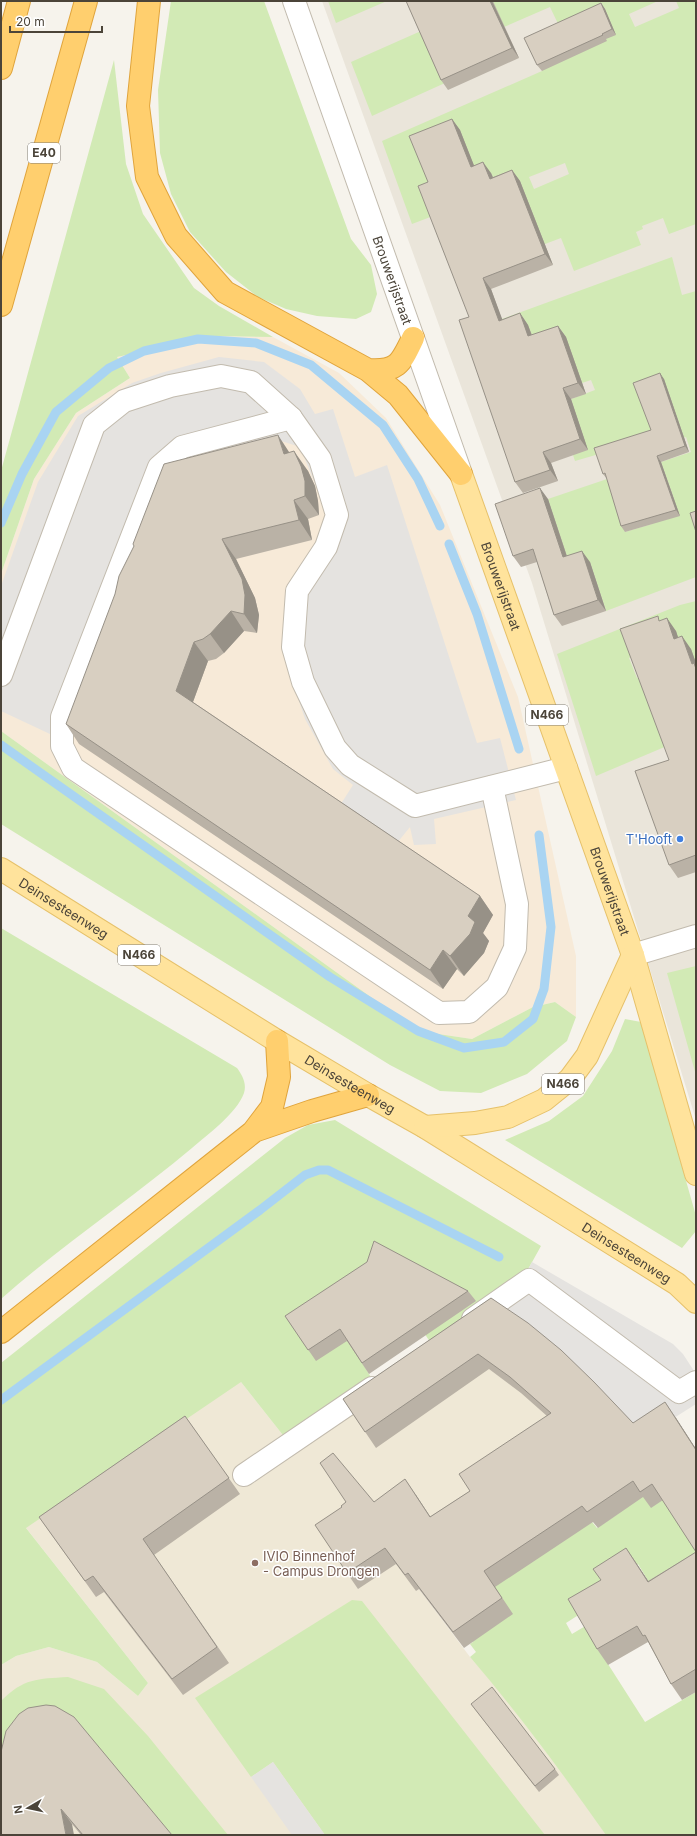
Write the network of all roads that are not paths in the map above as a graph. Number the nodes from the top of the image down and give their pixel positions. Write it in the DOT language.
graph roads {
  1 [pos="20,1"];
  2 [pos="86,1"];
  3 [pos="148,1"];
  4 [pos="294,1"];
  5 [pos="1,68"];
  6 [pos="1,305"];
  7 [pos="413,338"];
  8 [pos="368,370"];
  9 [pos="291,418"];
  10 [pos="461,474"];
  11 [pos="1,675"];
  12 [pos="566,768"];
  13 [pos="492,787"];
  14 [pos="1,869"];
  15 [pos="696,936"];
  16 [pos="633,955"];
  17 [pos="277,1041"];
  18 [pos="368,1096"];
  19 [pos="425,1127"];
  20 [pos="253,1132"];
  21 [pos="696,1174"];
  22 [pos="696,1302"];
  23 [pos="458,1329"];
  24 [pos="1,1332"];
  25 [pos="387,1378"];
  26 [pos="696,1382"];
  27 [pos="244,1475"];
  1 -- 5 [label="highway"];
  2 -- 6 [label="highway, E40"];
  3 -- 8 [label="highway"];
  4 -- 7 [label="street, Brouwerijstraat"];
  7 -- 8 [label="highway"];
  7 -- 10 [label="street, Brouwerijstraat"];
  8 -- 10 [label="highway"];
  9 -- 11 [label="street"];
  9 -- 13 [label="street"];
  9 -- 13 [label="street"];
  10 -- 12 [label="main road, Brouwerijstraat / N466"];
  12 -- 13 [label="street"];
  12 -- 16 [label="main road, Brouwerijstraat / N466"];
  14 -- 17 [label="main road, Deinsesteenweg / N466"];
  15 -- 16 [label="street"];
  16 -- 19 [label="main road, N466"];
  16 -- 21 [label="main road, Brouwerijstraat / N466"];
  17 -- 18 [label="main road, Deinsesteenweg / N466"];
  17 -- 20 [label="highway"];
  18 -- 19 [label="main road, Deinsesteenweg / N466"];
  18 -- 20 [label="highway"];
  19 -- 22 [label="main road, Deinsesteenweg / N466"];
  20 -- 24 [label="highway"];
  23 -- 26 [label="street"];
  25 -- 27 [label="street"];
}
